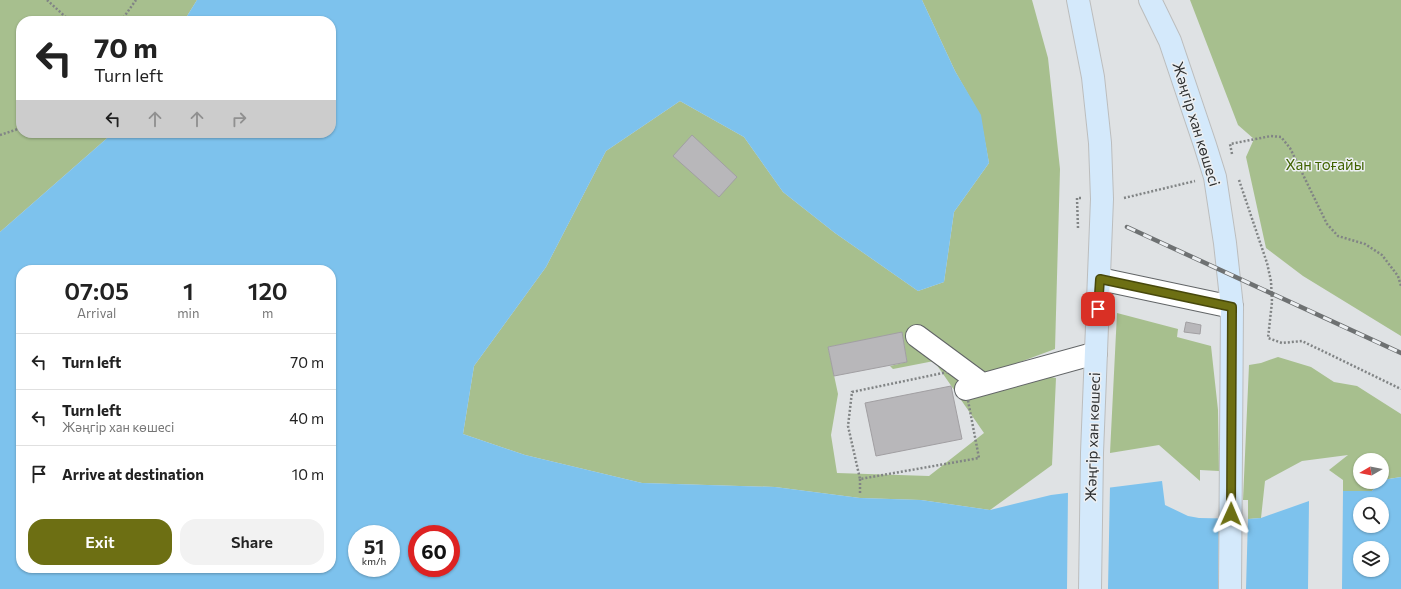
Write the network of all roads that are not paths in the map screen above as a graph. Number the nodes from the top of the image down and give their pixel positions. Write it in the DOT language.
graph roads {
  1 [pos="1078,0"];
  2 [pos="1150,0"];
  3 [pos="1100,279"];
  4 [pos="1232,307"];
  5 [pos="917,336"];
  6 [pos="1096,353"];
  7 [pos="1090,589"];
  8 [pos="1230,589"];
  1 -- 3 [label="main road, Жәңгір хан көшесі"];
  2 -- 4 [label="main road, Жәңгір хан көшесі"];
  3 -- 4 [label="lane"];
  3 -- 6 [label="main road, Жәңгір хан көшесі"];
  4 -- 8 [label="main road, Жәңгір хан көшесі"];
  5 -- 6 [label="lane"];
  6 -- 7 [label="main road, Жәңгір хан көшесі"];
}
